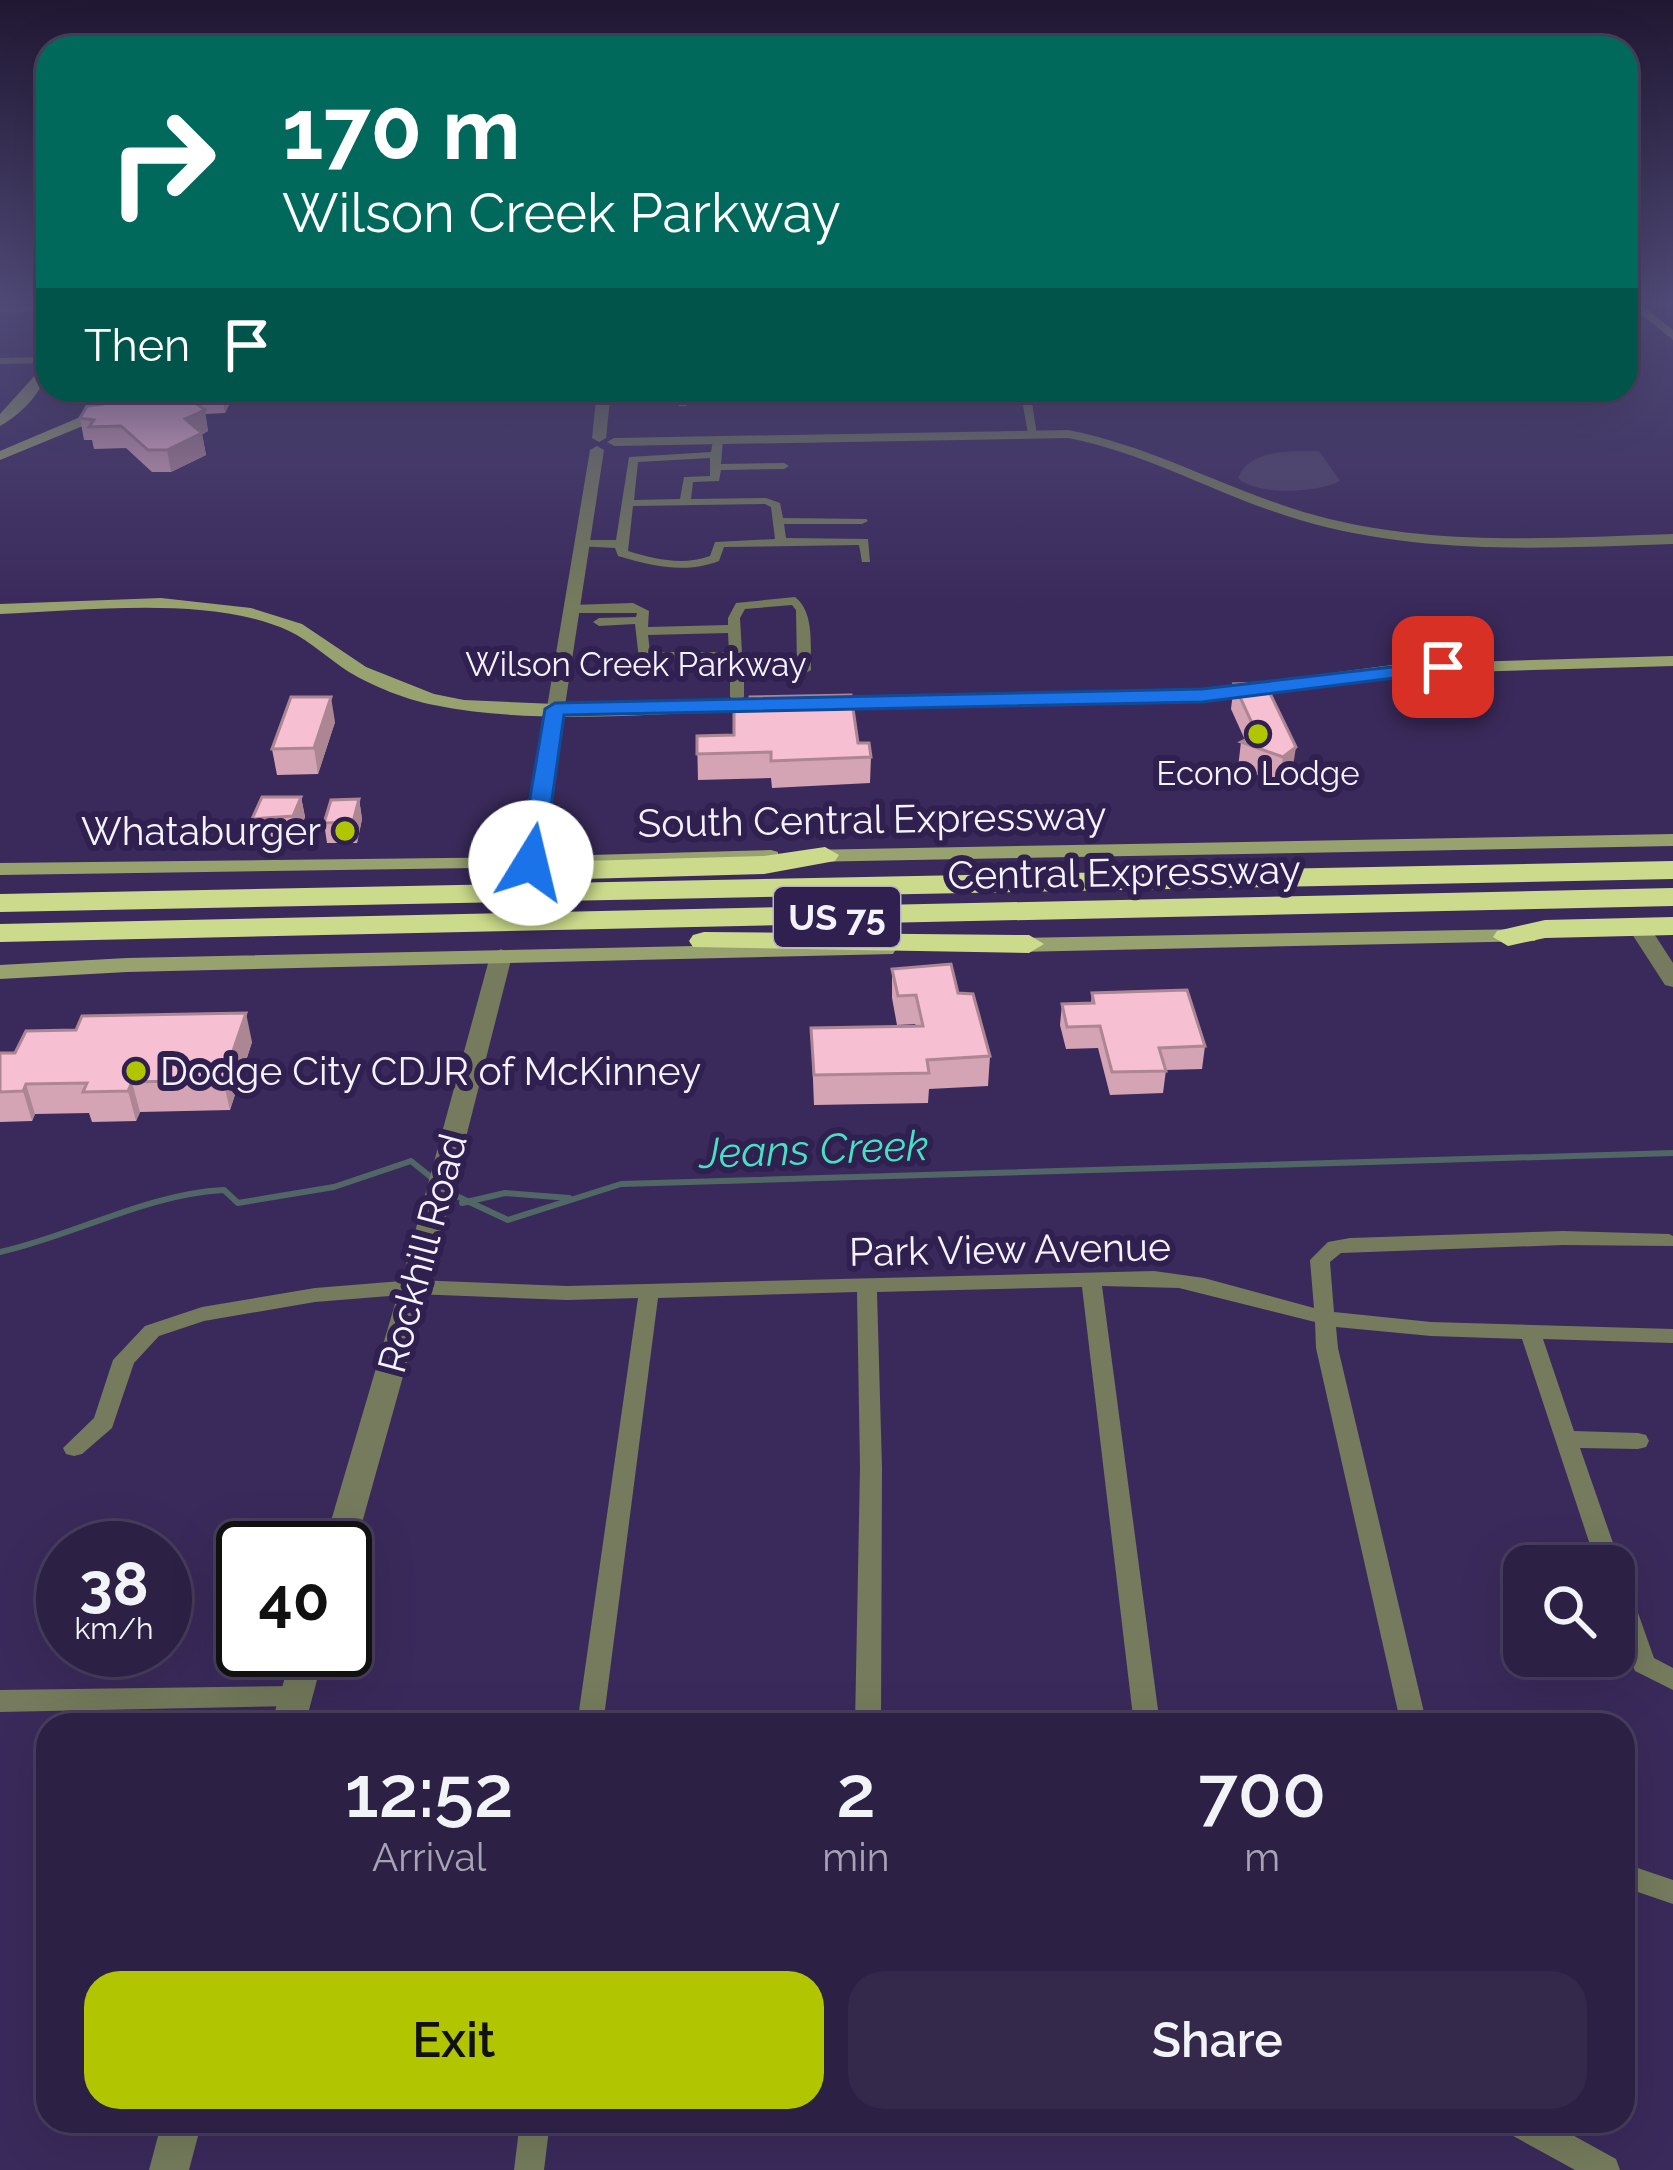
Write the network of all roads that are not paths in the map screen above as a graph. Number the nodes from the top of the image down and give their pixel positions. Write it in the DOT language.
graph roads {
  1 [pos="110,403"];
  2 [pos="604,403"];
  3 [pos="1027,403"];
  4 [pos="1033,433"];
  5 [pos="606,444"];
  6 [pos="26,446"];
  7 [pos="0,447"];
  8 [pos="717,451"];
  9 [pos="0,456"];
  10 [pos="784,466"];
  11 [pos="860,501"];
  12 [pos="686,502"];
  13 [pos="628,503"];
  14 [pos="781,521"];
  15 [pos="862,521"];
  16 [pos="1673,538"];
  17 [pos="864,541"];
  18 [pos="781,542"];
  19 [pos="581,544"];
  20 [pos="621,544"];
  21 [pos="866,559"];
  22 [pos="0,609"];
  23 [pos="571,609"];
  24 [pos="599,622"];
  25 [pos="642,626"];
  26 [pos="734,629"];
  27 [pos="736,656"];
  28 [pos="1673,660"];
  29 [pos="737,674"];
  30 [pos="1269,688"];
  31 [pos="737,697"];
  32 [pos="556,705"];
  33 [pos="1673,840"];
  34 [pos="825,855"];
  35 [pos="531,863"];
  36 [pos="0,869"];
  37 [pos="1673,870"];
  38 [pos="0,890"];
  39 [pos="1673,898"];
  40 [pos="0,903"];
  41 [pos="1663,931"];
  42 [pos="0,936"];
  43 [pos="1508,937"];
  44 [pos="1029,944"];
  45 [pos="501,956"];
  46 [pos="0,973"];
  47 [pos="1673,980"];
  48 [pos="1669,1241"];
  49 [pos="1091,1278"];
  50 [pos="867,1286"];
  51 [pos="414,1287"];
  52 [pos="649,1291"];
  53 [pos="1323,1317"];
  54 [pos="1530,1332"];
  55 [pos="1673,1336"];
  56 [pos="1566,1439"];
  57 [pos="1638,1441"];
  58 [pos="74,1448"];
  59 [pos="347,1521"];
  60 [pos="1603,1545"];
  61 [pos="1635,1638"];
  62 [pos="301,1677"];
  63 [pos="1673,1680"];
  64 [pos="0,1701"];
  65 [pos="292,1710"];
  66 [pos="592,1713"];
  67 [pos="868,1713"];
  68 [pos="1145,1713"];
  69 [pos="1411,1713"];
  70 [pos="1635,1879"];
  71 [pos="1673,1892"];
  72 [pos="179,2133"];
  73 [pos="534,2133"];
  74 [pos="1539,2133"];
  75 [pos="169,2170"];
  76 [pos="529,2170"];
  77 [pos="1605,2170"];
  1 -- 6 [label="main road"];
  2 -- 5 [label="street"];
  3 -- 4 [label="street"];
  4 -- 8 [label="street"];
  4 -- 16 [label="street"];
  5 -- 8 [label="street"];
  5 -- 19 [label="street"];
  6 -- 7 [label="main road"];
  6 -- 9 [label="main road"];
  8 -- 10 [label="street"];
  8 -- 12 [label="street"];
  8 -- 13 [label="street"];
  11 -- 15 [label="street"];
  12 -- 13 [label="street"];
  12 -- 14 [label="street"];
  13 -- 20 [label="street"];
  14 -- 15 [label="street"];
  14 -- 18 [label="street"];
  15 -- 17 [label="street"];
  17 -- 18 [label="street"];
  17 -- 21 [label="street"];
  18 -- 20 [label="street"];
  19 -- 20 [label="street"];
  19 -- 23 [label="street"];
  22 -- 32 [label="main road, Wilson Creek Parkway"];
  23 -- 25 [label="street"];
  23 -- 32 [label="street"];
  24 -- 25 [label="street"];
  25 -- 26 [label="street"];
  25 -- 27 [label="street"];
  26 -- 27 [label="street"];
  26 -- 29 [label="street"];
  27 -- 29 [label="street"];
  28 -- 30 [label="main road, Wilson Creek Parkway"];
  29 -- 31 [label="street"];
  30 -- 31 [label="main road, Wilson Creek Parkway"];
  30 -- 32 [label="main road, Wilson Creek Parkway"];
  31 -- 32 [label="main road, Wilson Creek Parkway"];
  32 -- 35 [label="street"];
  33 -- 34 [label="main road, South Central Expressway"];
  34 -- 35 [label="main road, South Central Expressway"];
  34 -- 38 [label="highway"];
  35 -- 36 [label="main road, South Central Expressway"];
  37 -- 40 [label="highway, Central Expressway / US 75"];
  39 -- 42 [label="highway, Central Expressway / US 75"];
  41 -- 43 [label="highway"];
  41 -- 47 [label="street"];
  42 -- 44 [label="highway"];
  43 -- 44 [label="main road"];
  44 -- 45 [label="main road"];
  45 -- 46 [label="main road"];
  45 -- 51 [label="street, Rockhill Road"];
  48 -- 53 [label="street"];
  49 -- 50 [label="street, Park View Avenue"];
  49 -- 53 [label="street, Park View Avenue"];
  49 -- 68 [label="street"];
  50 -- 52 [label="street, Park View Avenue"];
  50 -- 67 [label="street"];
  51 -- 52 [label="street, Park View Avenue"];
  51 -- 58 [label="street, Park View Avenue"];
  51 -- 59 [label="street, Rockhill Road"];
  52 -- 66 [label="street"];
  53 -- 54 [label="street, Park View Avenue"];
  53 -- 69 [label="street"];
  54 -- 55 [label="street, Park View Avenue"];
  54 -- 56 [label="street"];
  56 -- 57 [label="street"];
  56 -- 60 [label="street"];
  61 -- 63 [label="street"];
  62 -- 65 [label="street"];
  64 -- 65 [label="street"];
  70 -- 71 [label="street"];
  72 -- 75 [label="street"];
  73 -- 76 [label="street"];
  74 -- 77 [label="street"];
}
